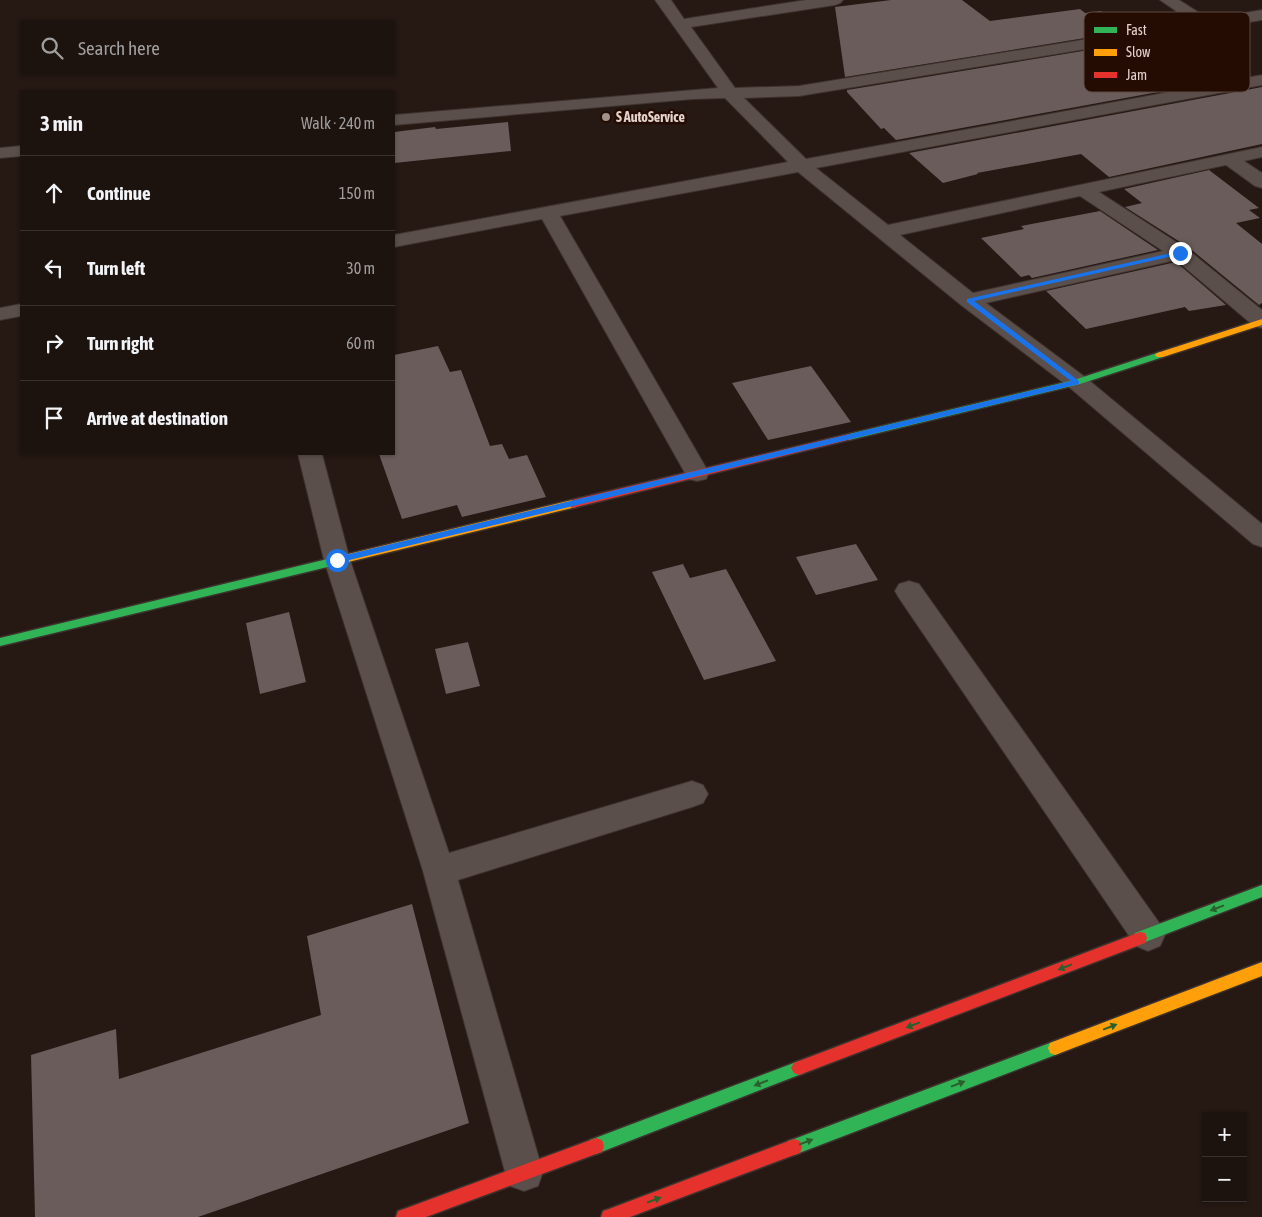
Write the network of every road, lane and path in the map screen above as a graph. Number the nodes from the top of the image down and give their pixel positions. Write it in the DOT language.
graph roads {
  1 [pos="663,0"];
  2 [pos="1168,0"];
  3 [pos="827,1"];
  4 [pos="1187,12"];
  5 [pos="680,24"];
  6 [pos="1084,44"];
  7 [pos="729,92"];
  8 [pos="1198,92"];
  9 [pos="395,120"];
  10 [pos="20,151"];
  11 [pos="1262,152"];
  12 [pos="0,153"];
  13 [pos="1229,159"];
  14 [pos="802,166"];
  15 [pos="1262,182"];
  16 [pos="1084,190"];
  17 [pos="548,213"];
  18 [pos="885,232"];
  19 [pos="395,242"];
  20 [pos="1180,253"];
  21 [pos="969,300"];
  22 [pos="20,310"];
  23 [pos="0,314"];
  24 [pos="1262,322"];
  25 [pos="1077,382"];
  26 [pos="310,455"];
  27 [pos="697,474"];
  28 [pos="1262,538"];
  29 [pos="337,560"];
  30 [pos="908,591"];
  31 [pos="0,642"];
  32 [pos="692,794"];
  33 [pos="439,871"];
  34 [pos="1262,891"];
  35 [pos="1148,935"];
  36 [pos="1262,969"];
  37 [pos="524,1172"];
  38 [pos="404,1217"];
  39 [pos="609,1217"];
  1 -- 5 [label="street"];
  2 -- 4 [label="street"];
  3 -- 5 [label="street"];
  5 -- 7 [label="street"];
  6 -- 7 [label="street"];
  7 -- 9 [label="street"];
  7 -- 14 [label="street"];
  8 -- 14 [label="street"];
  10 -- 12 [label="street"];
  11 -- 13 [label="street"];
  13 -- 15 [label="street"];
  13 -- 16 [label="street"];
  14 -- 17 [label="street"];
  14 -- 18 [label="street"];
  16 -- 18 [label="street"];
  16 -- 20 [label="street"];
  17 -- 19 [label="street"];
  17 -- 27 [label="street"];
  18 -- 21 [label="street"];
  20 -- 21 [label="street"];
  20 -- 24 [label="street"];
  21 -- 25 [label="street"];
  22 -- 23 [label="street"];
  24 -- 25 [label="street"];
  25 -- 27 [label="street"];
  25 -- 28 [label="street"];
  26 -- 29 [label="street"];
  27 -- 29 [label="street"];
  29 -- 31 [label="street"];
  29 -- 33 [label="street"];
  30 -- 35 [label="street"];
  32 -- 33 [label="street"];
  33 -- 37 [label="street"];
  34 -- 35 [label="street, one-way"];
  35 -- 37 [label="street, one-way"];
  39 -- 36 [label="street, one-way"];
  37 -- 38 [label="street"];
}
